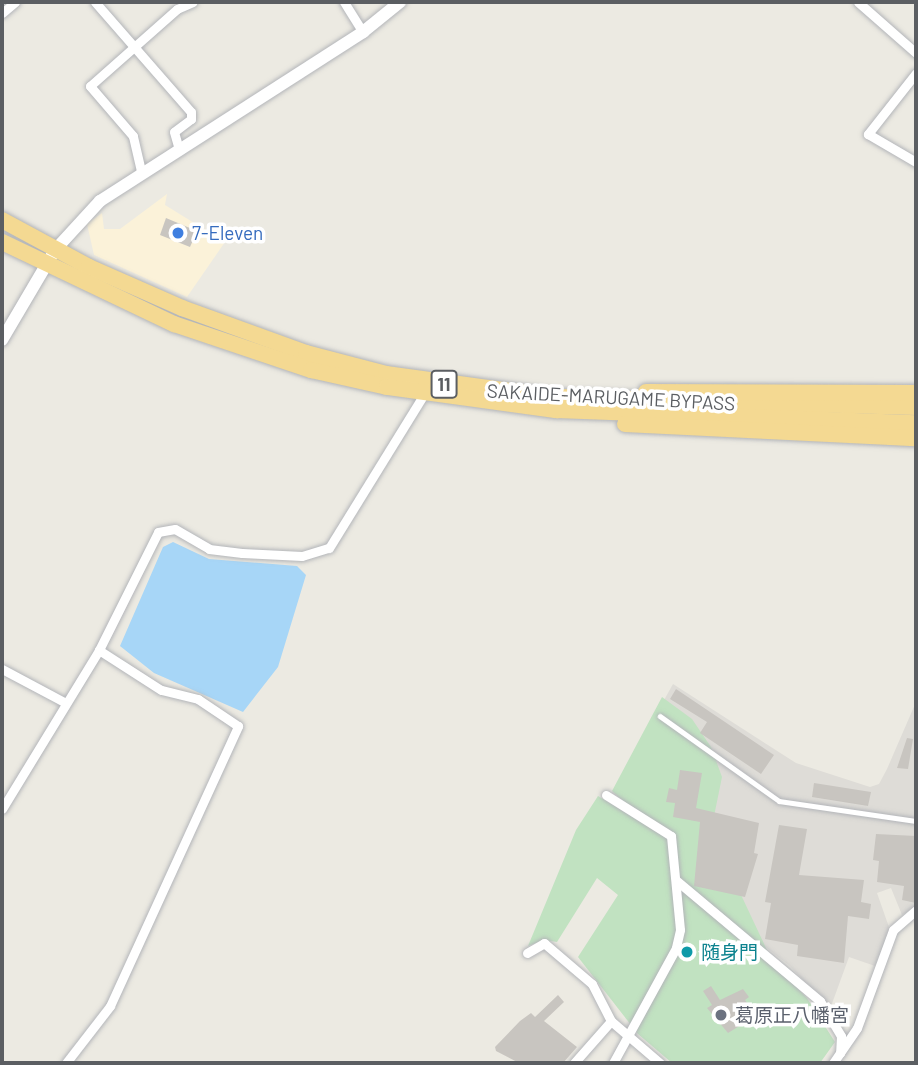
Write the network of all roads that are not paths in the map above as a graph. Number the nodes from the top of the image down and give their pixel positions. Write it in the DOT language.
graph roads {
  1 [pos="15,2"];
  2 [pos="96,2"];
  3 [pos="193,2"];
  4 [pos="344,2"];
  5 [pos="400,2"];
  6 [pos="858,2"];
  7 [pos="2,13"];
  8 [pos="363,32"];
  9 [pos="136,45"];
  10 [pos="916,53"];
  11 [pos="916,72"];
  12 [pos="179,149"];
  13 [pos="916,162"];
  14 [pos="141,171"];
  15 [pos="2,220"];
  16 [pos="2,242"];
  17 [pos="55,250"];
  18 [pos="46,266"];
  19 [pos="2,340"];
  20 [pos="916,393"];
  21 [pos="424,394"];
  22 [pos="531,395"];
  23 [pos="471,401"];
  24 [pos="916,407"];
  25 [pos="916,423"];
  26 [pos="916,438"];
  27 [pos="99,650"];
  28 [pos="2,669"];
  29 [pos="64,702"];
  30 [pos="660,716"];
  31 [pos="606,795"];
  32 [pos="2,808"];
  33 [pos="916,821"];
  34 [pos="677,881"];
  35 [pos="916,910"];
  36 [pos="527,953"];
  37 [pos="611,1021"];
  38 [pos="628,1035"];
  39 [pos="840,1053"];
  40 [pos="66,1063"];
  41 [pos="574,1063"];
  42 [pos="613,1063"];
  43 [pos="660,1063"];
  44 [pos="833,1063"];
  1 -- 7 [label="street"];
  2 -- 9 [label="street"];
  3 -- 9 [label="street"];
  4 -- 8 [label="street"];
  5 -- 8 [label="street"];
  6 -- 10 [label="street"];
  8 -- 12 [label="street"];
  9 -- 12 [label="street"];
  9 -- 14 [label="street"];
  11 -- 13 [label="street"];
  12 -- 14 [label="street"];
  14 -- 17 [label="street"];
  15 -- 17 [label="highway, SAKAIDE-MARUGAME BYPASS / 11"];
  16 -- 18 [label="highway, SAKAIDE-MARUGAME BYPASS / 11"];
  17 -- 18 [label="street"];
  17 -- 22 [label="highway, SAKAIDE-MARUGAME BYPASS / 11"];
  18 -- 19 [label="street"];
  18 -- 21 [label="highway, SAKAIDE-MARUGAME BYPASS / 11"];
  20 -- 22 [label="highway"];
  21 -- 23 [label="highway, SAKAIDE-MARUGAME BYPASS / 11"];
  21 -- 27 [label="street"];
  22 -- 24 [label="highway, SAKAIDE-MARUGAME BYPASS / 11"];
  23 -- 25 [label="highway, SAKAIDE-MARUGAME BYPASS / 11"];
  23 -- 26 [label="highway"];
  27 -- 29 [label="street"];
  27 -- 40 [label="street"];
  28 -- 29 [label="street"];
  29 -- 32 [label="street"];
  30 -- 33 [label="lane"];
  31 -- 34 [label="street"];
  34 -- 38 [label="street"];
  34 -- 39 [label="street"];
  35 -- 39 [label="street"];
  36 -- 37 [label="street"];
  37 -- 38 [label="street"];
  37 -- 41 [label="street"];
  38 -- 42 [label="street"];
  38 -- 43 [label="street"];
  39 -- 44 [label="street"];
}
